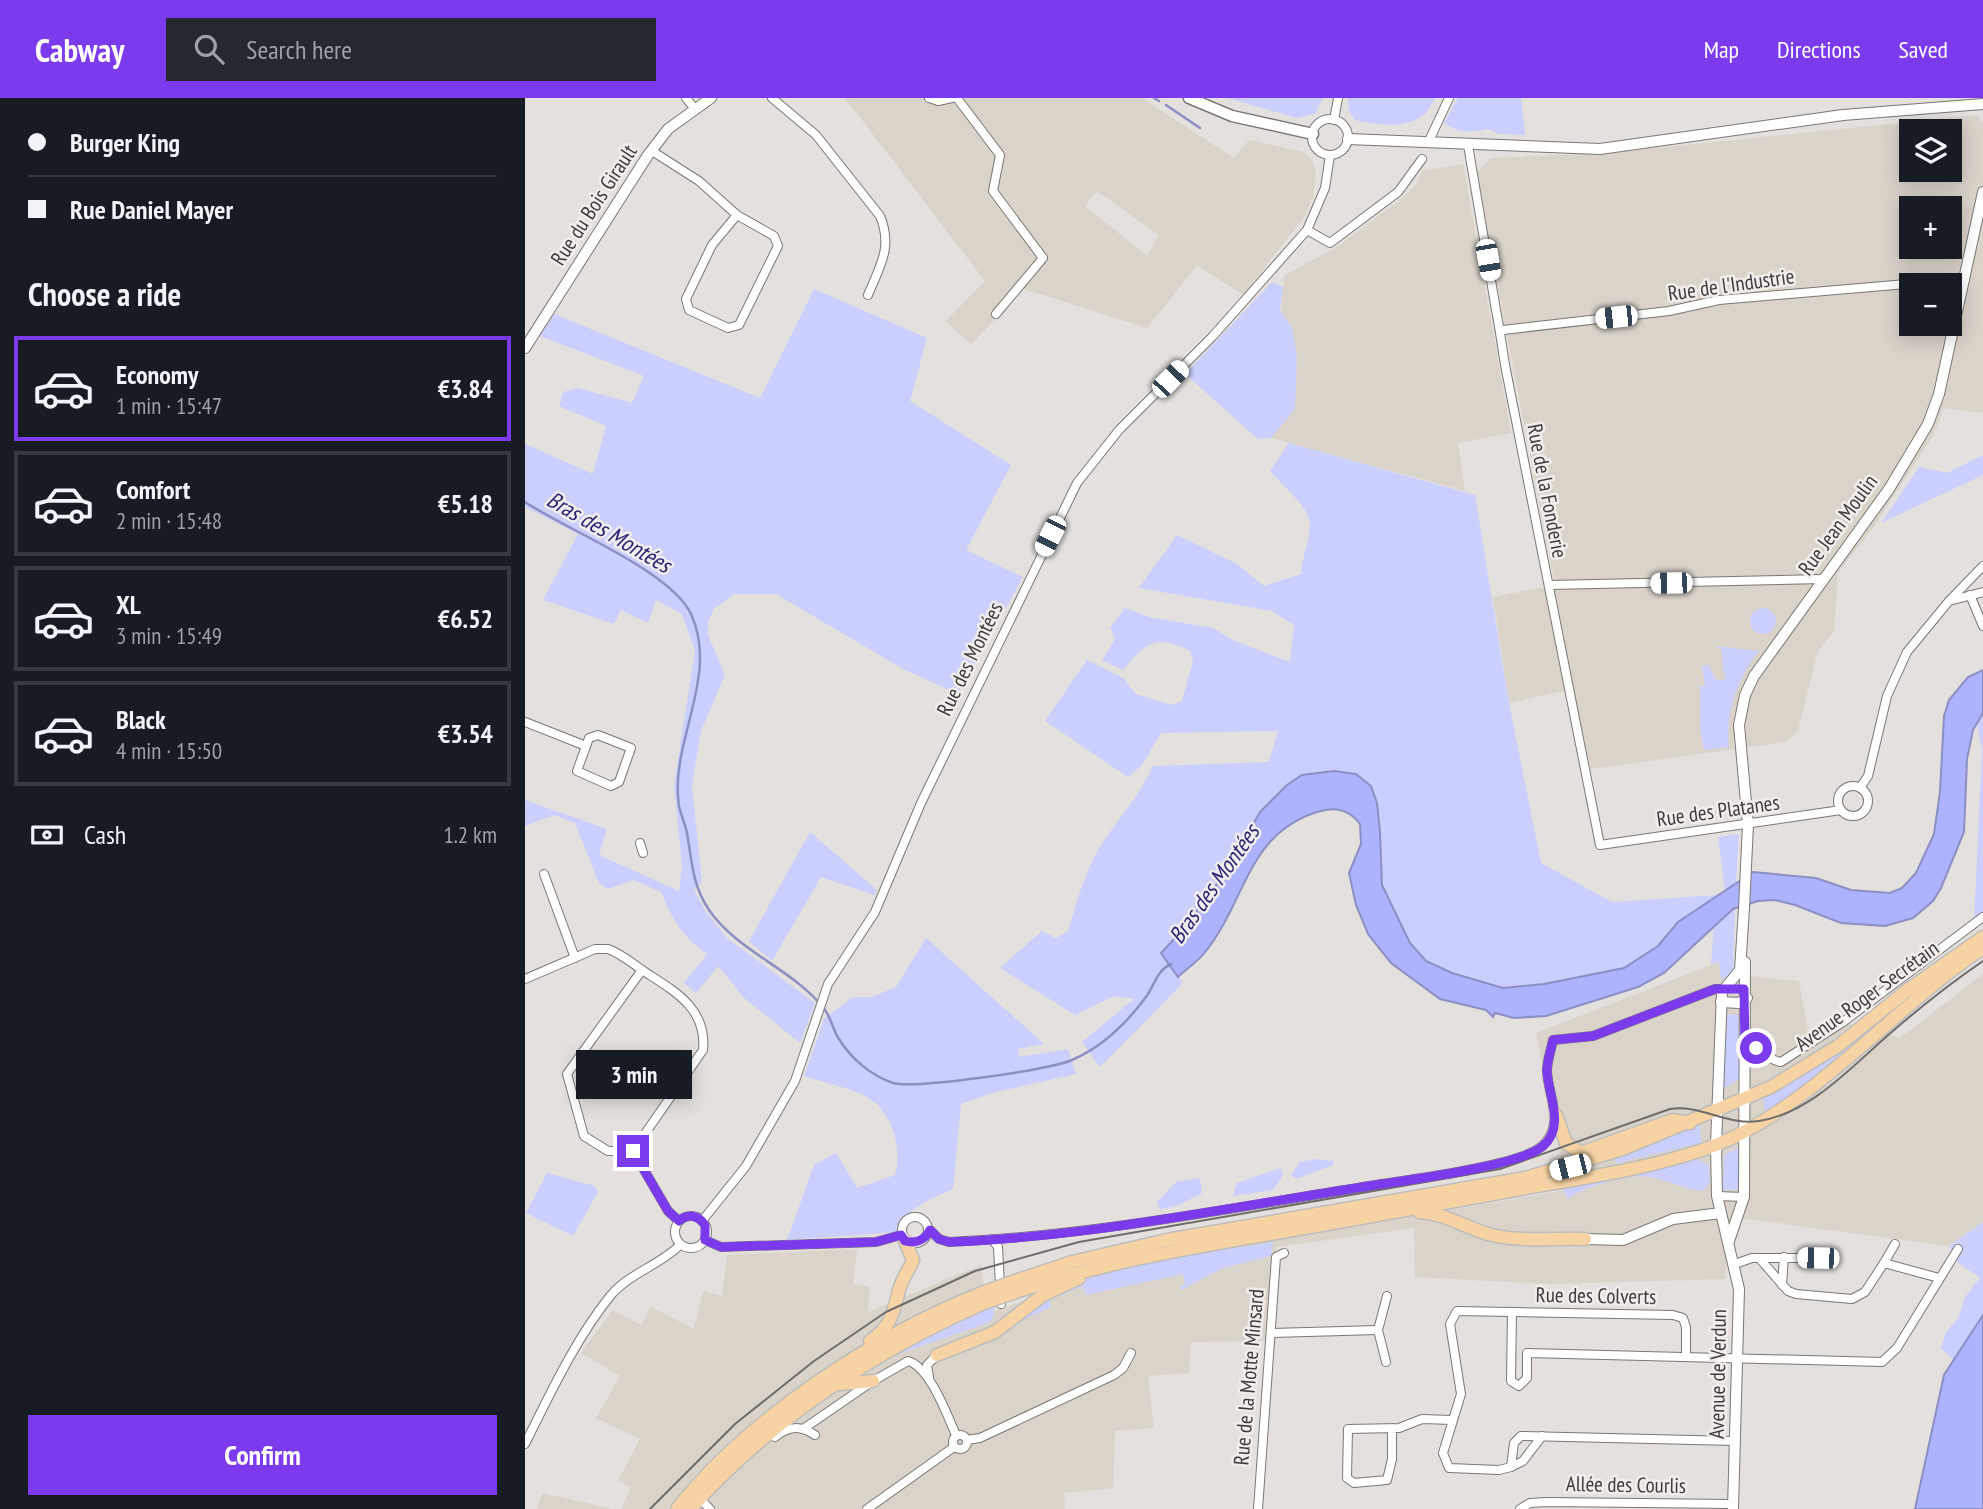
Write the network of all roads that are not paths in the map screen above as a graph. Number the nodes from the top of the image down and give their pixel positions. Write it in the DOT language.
graph roads {
  1 [pos="686,98"];
  2 [pos="711,98"];
  3 [pos="772,98"];
  4 [pos="929,98"];
  5 [pos="954,98"];
  6 [pos="1189,98"];
  7 [pos="1338,98"];
  8 [pos="1449,98"];
  9 [pos="1983,104"];
  10 [pos="695,109"];
  11 [pos="1334,120"];
  12 [pos="1313,134"];
  13 [pos="1348,139"];
  14 [pos="1426,143"];
  15 [pos="1468,145"];
  16 [pos="652,151"];
  17 [pos="1329,155"];
  18 [pos="1422,159"];
  19 [pos="1983,192"];
  20 [pos="737,215"];
  21 [pos="1307,230"];
  22 [pos="1965,278"];
  23 [pos="867,295"];
  24 [pos="996,314"];
  25 [pos="1503,330"];
  26 [pos="525,348"];
  27 [pos="1983,566"];
  28 [pos="1823,579"];
  29 [pos="1549,585"];
  30 [pos="1983,593"];
  31 [pos="1970,596"];
  32 [pos="1949,601"];
  33 [pos="1983,626"];
  34 [pos="525,722"];
  35 [pos="586,746"];
  36 [pos="628,759"];
  37 [pos="637,763"];
  38 [pos="1860,788"];
  39 [pos="1841,810"];
  40 [pos="1748,825"];
  41 [pos="640,844"];
  42 [pos="1600,845"];
  43 [pos="643,853"];
  44 [pos="544,874"];
  45 [pos="1745,875"];
  46 [pos="1744,911"];
  47 [pos="1983,916"];
  48 [pos="1983,937"];
  49 [pos="1983,948"];
  50 [pos="575,957"];
  51 [pos="642,970"];
  52 [pos="525,979"];
  53 [pos="1725,988"];
  54 [pos="1706,993"];
  55 [pos="1746,995"];
  56 [pos="1721,1002"];
  57 [pos="1745,1047"];
  58 [pos="1747,1098"];
  59 [pos="1718,1110"];
  60 [pos="1556,1115"];
  61 [pos="1691,1123"];
  62 [pos="1747,1129"];
  63 [pos="1716,1144"];
  64 [pos="633,1151"];
  65 [pos="1717,1196"];
  66 [pos="1744,1197"];
  67 [pos="1395,1212"];
  68 [pos="1721,1213"];
  69 [pos="679,1221"];
  70 [pos="702,1221"];
  71 [pos="930,1230"];
  72 [pos="1270,1234"];
  73 [pos="903,1238"];
  74 [pos="992,1239"];
  75 [pos="1585,1239"];
  76 [pos="705,1240"];
  77 [pos="1729,1242"];
  78 [pos="1895,1244"];
  79 [pos="680,1245"];
  80 [pos="1958,1249"];
  81 [pos="1284,1253"];
  82 [pos="1784,1257"];
  83 [pos="1759,1258"];
  84 [pos="1818,1258"];
  85 [pos="1884,1263"];
  86 [pos="1735,1264"];
  87 [pos="1938,1278"];
  88 [pos="1782,1285"];
  89 [pos="1013,1287"];
  90 [pos="1387,1296"];
  91 [pos="983,1298"];
  92 [pos="1002,1304"];
  93 [pos="1512,1312"];
  94 [pos="1378,1330"];
  95 [pos="1272,1333"];
  96 [pos="1511,1352"];
  97 [pos="1131,1353"];
  98 [pos="1527,1353"];
  99 [pos="937,1355"];
  100 [pos="1686,1356"];
  101 [pos="1738,1357"];
  102 [pos="1386,1362"];
  103 [pos="929,1380"];
  104 [pos="873,1381"];
  105 [pos="835,1385"];
  106 [pos="775,1415"];
  107 [pos="1452,1420"];
  108 [pos="1392,1428"];
  109 [pos="803,1429"];
  110 [pos="814,1435"];
  111 [pos="956,1435"];
  112 [pos="1542,1436"];
  113 [pos="967,1440"];
  114 [pos="1735,1441"];
  115 [pos="525,1444"];
  116 [pos="954,1447"];
  117 [pos="735,1464"];
  118 [pos="1511,1467"];
  119 [pos="696,1495"];
  120 [pos="1733,1506"];
  121 [pos="677,1509"];
  122 [pos="690,1509"];
  123 [pos="710,1509"];
  124 [pos="867,1509"];
  125 [pos="1258,1509"];
  126 [pos="1520,1509"];
  1 -- 10 [label="street"];
  2 -- 10 [label="street, Rue du Bois Girault"];
  3 -- 23 [label="street"];
  4 -- 5 [label="street"];
  5 -- 24 [label="street"];
  6 -- 12 [label="main road"];
  7 -- 11 [label="street"];
  8 -- 14 [label="street"];
  9 -- 15 [label="street"];
  10 -- 16 [label="street, Rue du Bois Girault"];
  11 -- 12 [label="street"];
  11 -- 13 [label="street"];
  12 -- 17 [label="street"];
  13 -- 14 [label="street"];
  13 -- 17 [label="street"];
  14 -- 15 [label="street"];
  15 -- 25 [label="street, Rue de la Fonderie"];
  16 -- 20 [label="street"];
  16 -- 26 [label="street, Rue du Bois Girault"];
  17 -- 21 [label="street, Rue des Montées"];
  18 -- 21 [label="street"];
  19 -- 22 [label="street, Rue Jean Moulin"];
  20 -- 20 [label="street"];
  21 -- 70 [label="street, Rue des Montées"];
  22 -- 25 [label="street, Rue de l'Industrie"];
  22 -- 28 [label="street, Rue Jean Moulin"];
  25 -- 29 [label="street, Rue de la Fonderie"];
  27 -- 32 [label="street, Rue des Platanes"];
  28 -- 29 [label="street"];
  28 -- 40 [label="street, Rue Jean Moulin"];
  29 -- 42 [label="street, Rue de la Fonderie"];
  30 -- 31 [label="street"];
  31 -- 32 [label="street"];
  31 -- 33 [label="street"];
  32 -- 38 [label="street, Rue des Platanes"];
  34 -- 35 [label="street"];
  35 -- 36 [label="street"];
  35 -- 36 [label="street"];
  36 -- 37 [label="street"];
  38 -- 39 [label="street, Rue des Platanes"];
  38 -- 39 [label="street, Rue des Platanes"];
  39 -- 40 [label="street, Rue des Platanes"];
  40 -- 42 [label="street, Rue des Platanes"];
  40 -- 45 [label="street, Rue Jean Moulin"];
  41 -- 43 [label="street"];
  44 -- 50 [label="street"];
  45 -- 46 [label="street, Avenue de Verdun"];
  46 -- 53 [label="street, Avenue de Verdun"];
  46 -- 55 [label="street, Avenue de Verdun"];
  47 -- 57 [label="street"];
  48 -- 58 [label="main road, Avenue Roger Secrétain"];
  49 -- 62 [label="main road, Avenue Roger Secrétain"];
  50 -- 51 [label="street"];
  50 -- 52 [label="street"];
  51 -- 64 [label="street"];
  51 -- 64 [label="street"];
  53 -- 54 [label="street"];
  53 -- 55 [label="street"];
  53 -- 56 [label="street, Avenue de Verdun"];
  54 -- 56 [label="street"];
  54 -- 60 [label="street"];
  55 -- 56 [label="street"];
  55 -- 57 [label="street, Avenue de Verdun"];
  56 -- 59 [label="street, Avenue de Verdun"];
  57 -- 58 [label="street, Avenue de Verdun"];
  58 -- 59 [label="main road, Avenue Roger Secrétain"];
  58 -- 62 [label="street, Avenue de Verdun"];
  59 -- 61 [label="main road, Avenue Roger Secrétain"];
  59 -- 63 [label="street, Avenue de Verdun"];
  60 -- 61 [label="main road"];
  60 -- 74 [label="street"];
  61 -- 89 [label="main road, Avenue Roger Secrétain"];
  62 -- 63 [label="main road, Avenue Roger Secrétain"];
  62 -- 66 [label="street, Avenue de Verdun"];
  63 -- 65 [label="street, Avenue de Verdun"];
  63 -- 67 [label="main road, Avenue Roger Secrétain"];
  64 -- 69 [label="street"];
  65 -- 66 [label="street"];
  65 -- 68 [label="street, Avenue de Verdun"];
  66 -- 77 [label="street, Avenue de Verdun"];
  67 -- 72 [label="main road, Avenue Roger Secrétain"];
  67 -- 75 [label="main road"];
  68 -- 75 [label="street"];
  68 -- 77 [label="street, Avenue de Verdun"];
  69 -- 70 [label="street"];
  69 -- 79 [label="street"];
  70 -- 76 [label="street"];
  71 -- 73 [label="street"];
  71 -- 73 [label="street"];
  71 -- 74 [label="street"];
  72 -- 89 [label="main road, Avenue Roger Secrétain"];
  72 -- 99 [label="main road"];
  73 -- 76 [label="street"];
  73 -- 106 [label="main road"];
  74 -- 92 [label="street"];
  76 -- 79 [label="street"];
  77 -- 86 [label="street, Avenue de Verdun"];
  78 -- 85 [label="street"];
  79 -- 115 [label="street"];
  80 -- 87 [label="street"];
  81 -- 95 [label="street, Rue de la Motte Minsard"];
  82 -- 83 [label="street"];
  82 -- 84 [label="street"];
  82 -- 88 [label="street"];
  83 -- 86 [label="street"];
  83 -- 88 [label="street"];
  85 -- 87 [label="street"];
  85 -- 88 [label="street"];
  86 -- 101 [label="street, Avenue de Verdun"];
  87 -- 101 [label="street"];
  89 -- 91 [label="main road, Avenue Roger Secrétain, bridge"];
  90 -- 94 [label="street"];
  91 -- 105 [label="main road, Avenue Roger Secrétain"];
  91 -- 106 [label="main road, Avenue Roger Secrétain"];
  93 -- 96 [label="street, Rue des Colverts"];
  93 -- 100 [label="street, Rue des Colverts"];
  93 -- 107 [label="street, Rue des Colverts"];
  94 -- 95 [label="street"];
  94 -- 102 [label="street"];
  95 -- 125 [label="street, Rue de la Motte Minsard"];
  96 -- 98 [label="street"];
  96 -- 98 [label="street, Rue des Colverts"];
  97 -- 113 [label="street"];
  98 -- 100 [label="street"];
  99 -- 103 [label="street"];
  100 -- 101 [label="street"];
  101 -- 114 [label="street, Avenue de Verdun"];
  103 -- 104 [label="street, Avenue Roger Secrétain"];
  103 -- 111 [label="street"];
  104 -- 105 [label="main road"];
  104 -- 109 [label="street, Avenue Roger Secrétain"];
  105 -- 117 [label="main road, Avenue Roger Secrétain"];
  106 -- 119 [label="main road, Avenue Roger Secrétain"];
  107 -- 108 [label="street"];
  107 -- 118 [label="street"];
  108 -- 108 [label="street"];
  109 -- 110 [label="street"];
  109 -- 117 [label="street, Avenue Roger Secrétain"];
  111 -- 113 [label="street"];
  111 -- 116 [label="street"];
  112 -- 114 [label="street"];
  112 -- 118 [label="street"];
  112 -- 118 [label="street"];
  113 -- 116 [label="street"];
  114 -- 120 [label="street, Avenue de Verdun"];
  116 -- 124 [label="street"];
  117 -- 119 [label="main road, Avenue Roger Secrétain"];
  119 -- 121 [label="main road, Avenue Roger Secrétain"];
  119 -- 122 [label="main road, Avenue Roger Secrétain"];
  119 -- 123 [label="street"];
  120 -- 126 [label="street, Allée des Courlis"];
}
